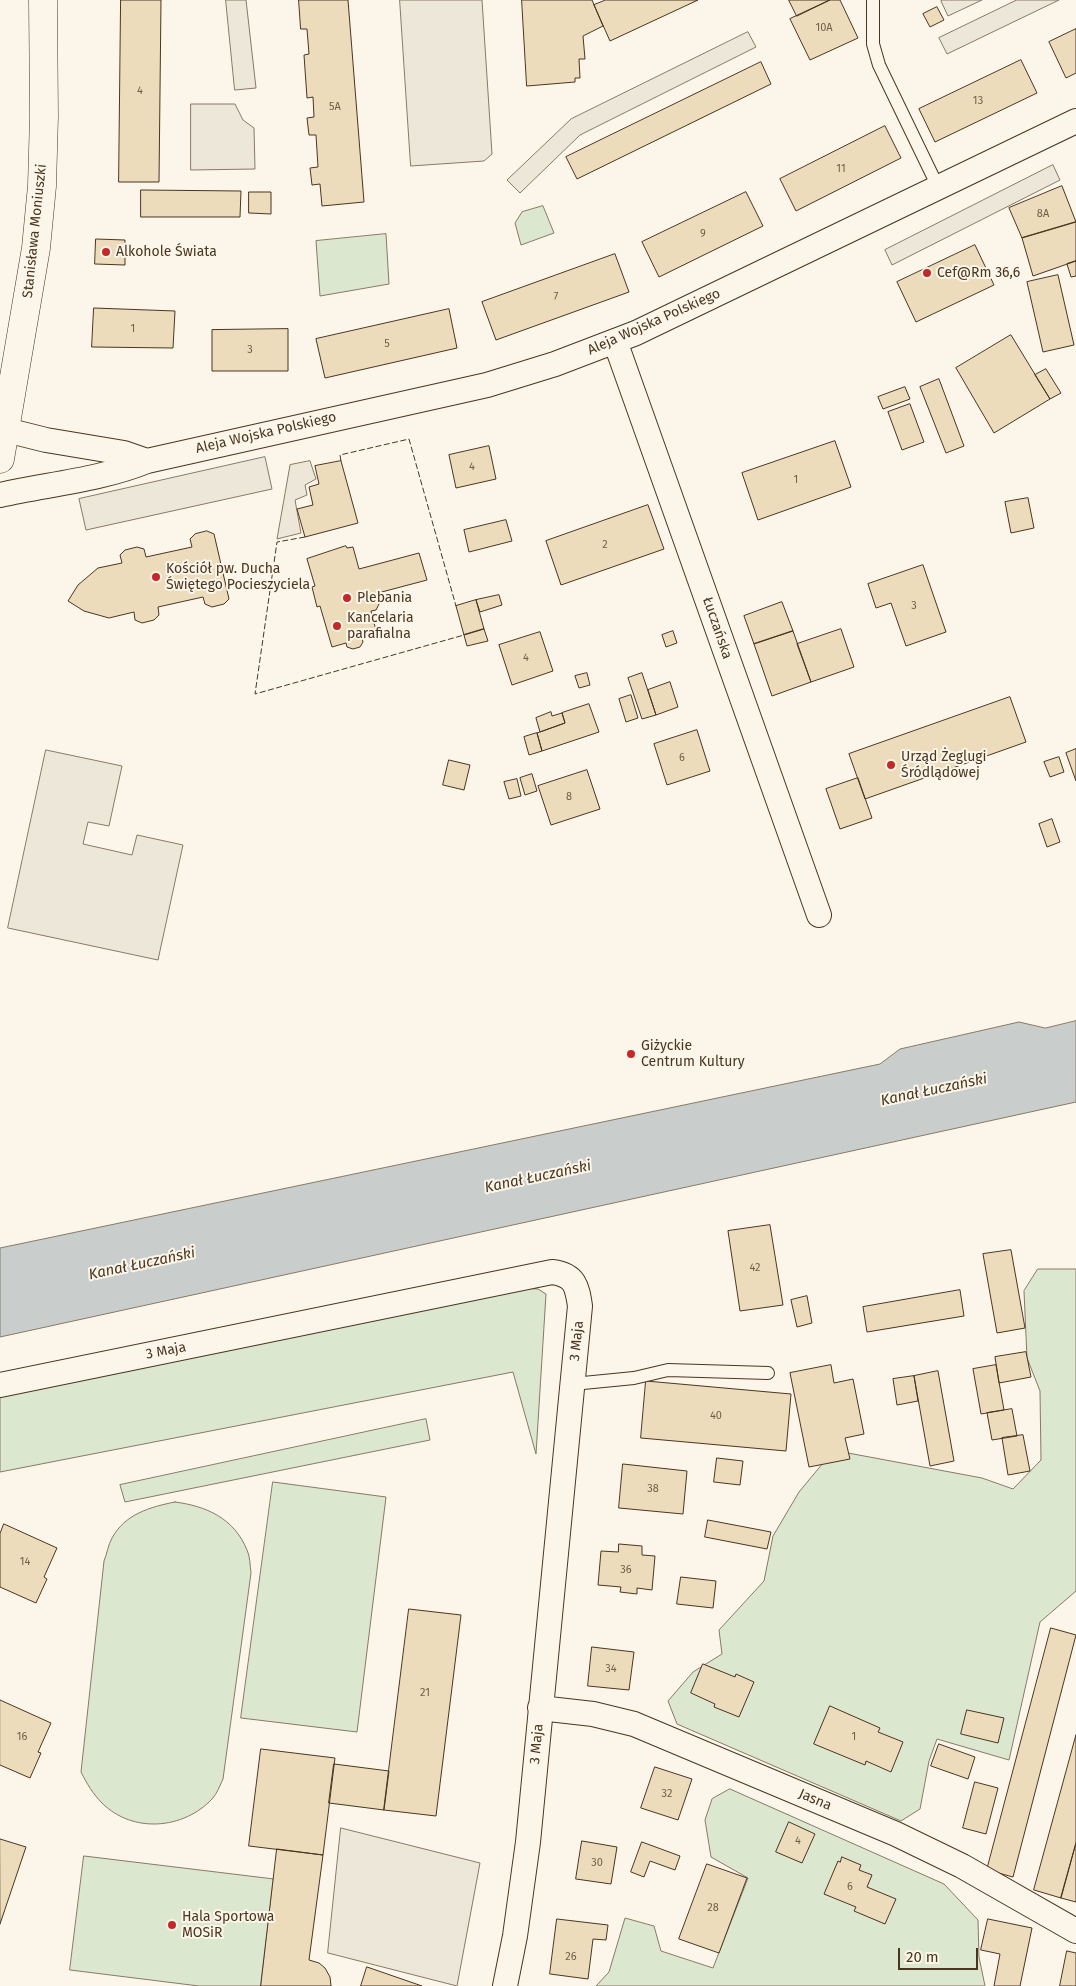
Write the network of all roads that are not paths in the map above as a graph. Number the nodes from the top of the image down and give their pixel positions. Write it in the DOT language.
graph roads {
  1 [pos="43,0"];
  2 [pos="872,0"];
  3 [pos="1076,121"];
  4 [pos="938,187"];
  5 [pos="615,341"];
  6 [pos="6,430"];
  7 [pos="0,459"];
  8 [pos="147,461"];
  9 [pos="0,495"];
  10 [pos="819,915"];
  11 [pos="768,1372"];
  12 [pos="573,1384"];
  13 [pos="0,1385"];
  14 [pos="540,1708"];
  15 [pos="1076,1931"];
  16 [pos="506,1986"];
  1 -- 6 [label="street, Stanisława Moniuszki"];
  2 -- 4 [label="lane"];
  3 -- 4 [label="street, Aleja Wojska Polskiego"];
  4 -- 5 [label="street, Aleja Wojska Polskiego"];
  5 -- 8 [label="street, Aleja Wojska Polskiego"];
  5 -- 10 [label="street, Łuczańska"];
  6 -- 7 [label="street, Stanisława Moniuszki"];
  6 -- 8 [label="street"];
  8 -- 9 [label="street, Aleja Wojska Polskiego"];
  11 -- 12 [label="lane"];
  12 -- 13 [label="street, 3 Maja"];
  12 -- 14 [label="street, 3 Maja"];
  14 -- 15 [label="street, Jasna"];
  14 -- 16 [label="street, 3 Maja"];
}
